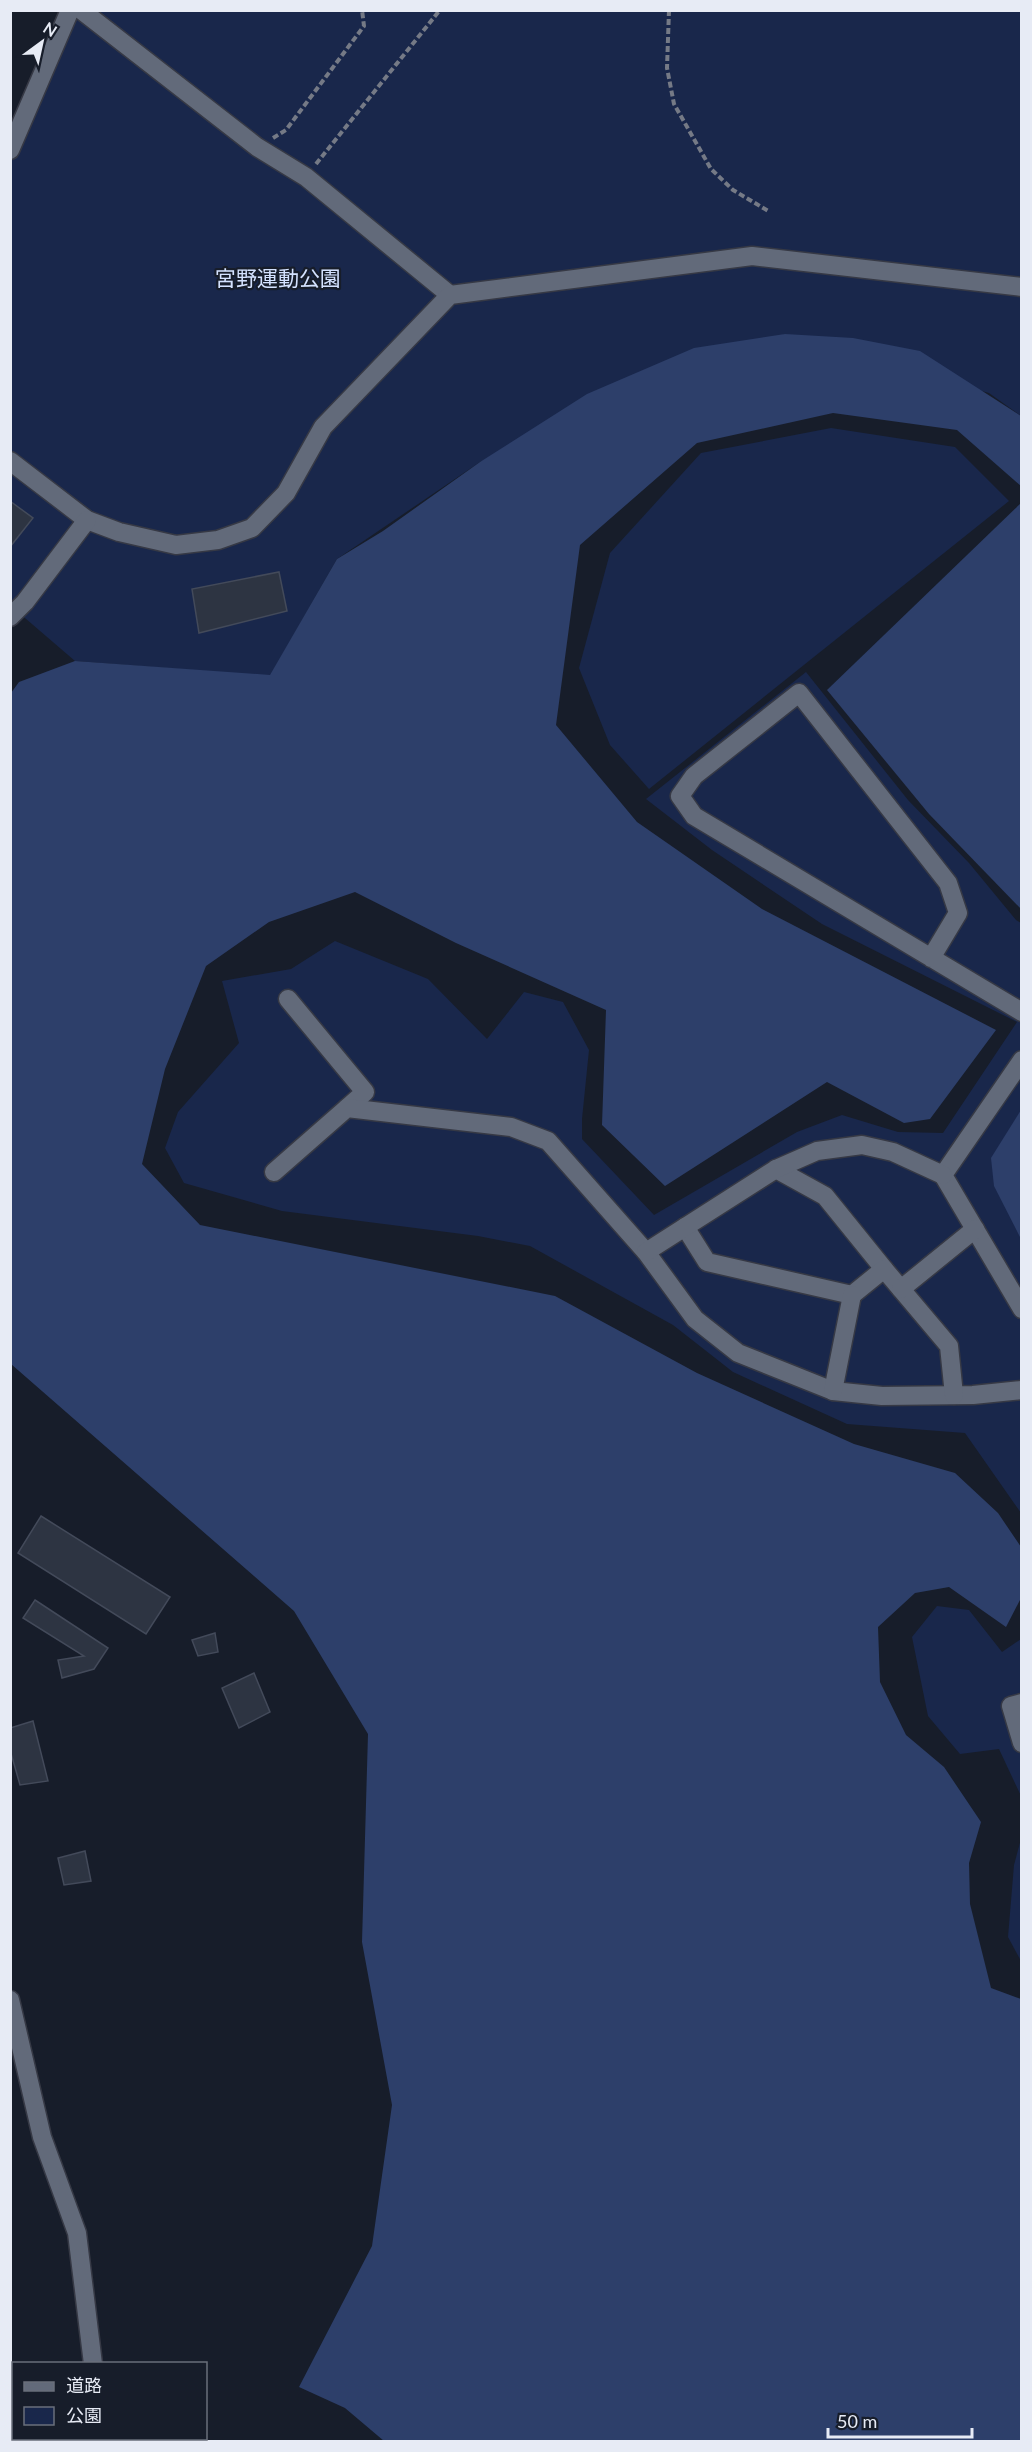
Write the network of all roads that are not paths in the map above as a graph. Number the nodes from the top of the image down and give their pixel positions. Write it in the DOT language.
graph roads {
  1 [pos="70,10"];
  2 [pos="81,10"];
  3 [pos="10,150"];
  4 [pos="1022,287"];
  5 [pos="450,295"];
  6 [pos="10,461"];
  7 [pos="87,520"];
  8 [pos="10,617"];
  9 [pos="931,958"];
  10 [pos="288,999"];
  11 [pos="1022,1012"];
  12 [pos="1022,1060"];
  13 [pos="347,1108"];
  14 [pos="776,1169"];
  15 [pos="274,1172"];
  16 [pos="943,1175"];
  17 [pos="685,1227"];
  18 [pos="975,1229"];
  19 [pos="646,1252"];
  20 [pos="884,1269"];
  21 [pos="901,1289"];
  22 [pos="852,1295"];
  23 [pos="1022,1309"];
  24 [pos="1022,1390"];
  25 [pos="833,1391"];
  26 [pos="954,1395"];
  27 [pos="1022,1703"];
  28 [pos="1022,1743"];
  29 [pos="10,2000"];
  30 [pos="93,2362"];
  1 -- 3 [label="street"];
  2 -- 5 [label="street"];
  4 -- 5 [label="street"];
  5 -- 7 [label="street"];
  6 -- 7 [label="street"];
  7 -- 8 [label="street"];
  9 -- 9 [label="street"];
  9 -- 11 [label="street"];
  10 -- 13 [label="street"];
  12 -- 16 [label="street"];
  13 -- 15 [label="street"];
  13 -- 19 [label="street"];
  14 -- 16 [label="street"];
  14 -- 17 [label="street"];
  14 -- 20 [label="street"];
  16 -- 18 [label="street"];
  17 -- 19 [label="street"];
  17 -- 22 [label="street"];
  18 -- 21 [label="street"];
  18 -- 23 [label="street"];
  19 -- 25 [label="street"];
  20 -- 21 [label="street"];
  20 -- 22 [label="street"];
  21 -- 26 [label="street"];
  22 -- 25 [label="street"];
  24 -- 26 [label="street"];
  25 -- 26 [label="street"];
  27 -- 28 [label="street"];
  29 -- 30 [label="street"];
}
